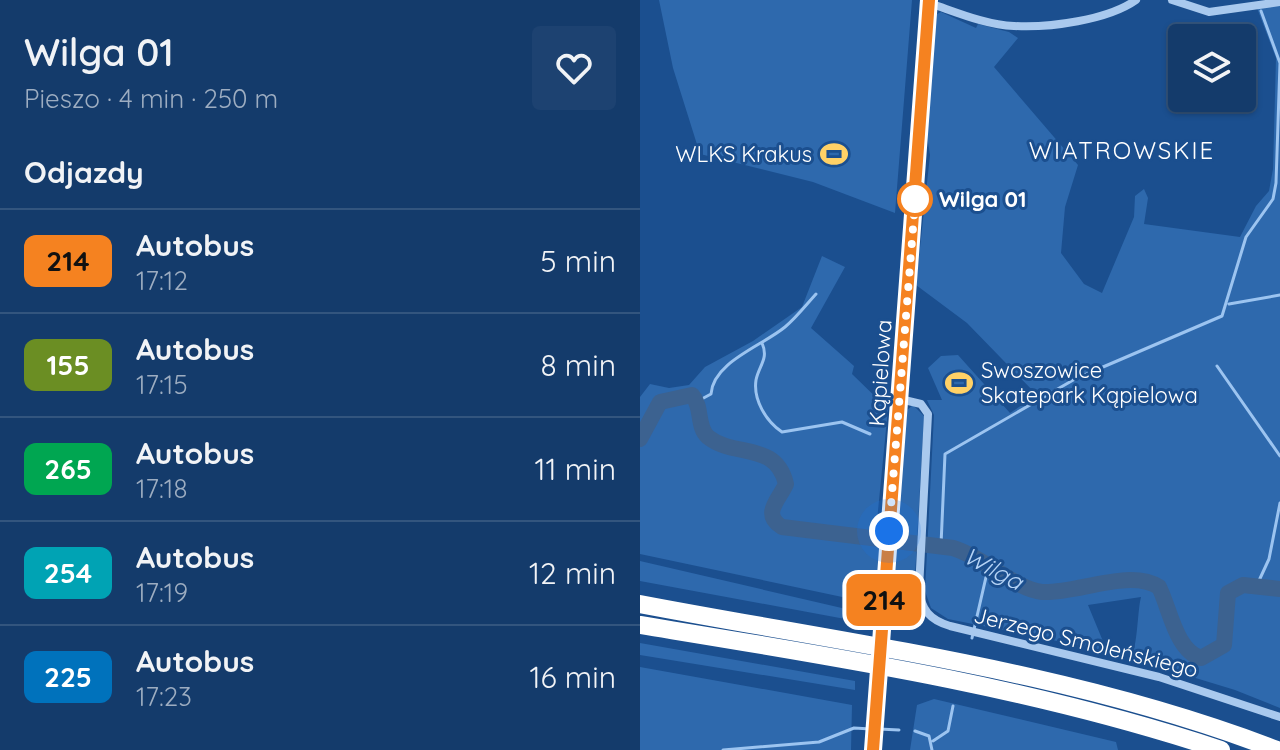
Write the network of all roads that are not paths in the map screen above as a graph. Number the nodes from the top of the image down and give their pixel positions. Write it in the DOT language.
graph roads {
  1 [pos="1136,0"];
  2 [pos="1172,0"];
  3 [pos="929,2"];
  4 [pos="1280,2"];
  5 [pos="900,399"];
  6 [pos="640,604"];
  7 [pos="640,625"];
  8 [pos="1280,717"];
  9 [pos="873,748"];
  10 [pos="1221,750"];
  11 [pos="1277,750"];
  1 -- 3 [label="street"];
  2 -- 4 [label="street"];
  3 -- 5 [label="street, Kąpielowa"];
  5 -- 8 [label="street, Jerzego Smoleńskiego"];
  5 -- 9 [label="street, Kąpielowa, bridge"];
  6 -- 11 [label="highway"];
  7 -- 10 [label="highway"];
}
